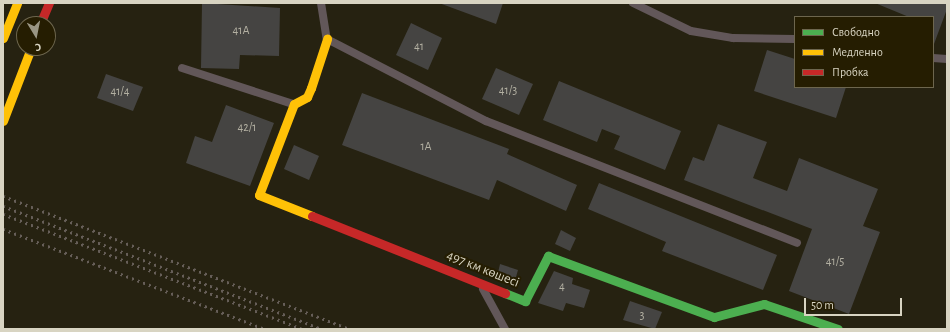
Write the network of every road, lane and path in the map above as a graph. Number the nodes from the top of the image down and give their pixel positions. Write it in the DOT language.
graph roads {
  1 [pos="17,3"];
  2 [pos="49,3"];
  3 [pos="321,3"];
  4 [pos="633,3"];
  5 [pos="43,16"];
  6 [pos="3,38"];
  7 [pos="326,39"];
  8 [pos="794,39"];
  9 [pos="28,56"];
  10 [pos="934,58"];
  11 [pos="947,59"];
  12 [pos="182,68"];
  13 [pos="294,104"];
  14 [pos="3,121"];
  15 [pos="797,243"];
  16 [pos="480,283"];
  17 [pos="505,329"];
  18 [pos="838,329"];
  1 -- 6 [label="street"];
  2 -- 5 [label="street"];
  3 -- 7 [label="lane"];
  4 -- 8 [label="lane"];
  7 -- 13 [label="street, 497 км көшесі"];
  7 -- 15 [label="lane"];
  9 -- 14 [label="street"];
  10 -- 11 [label="lane"];
  12 -- 13 [label="lane"];
  13 -- 16 [label="street, 497 км көшесі"];
  16 -- 17 [label="lane"];
  16 -- 18 [label="street, 497 км көшесі"];
}
